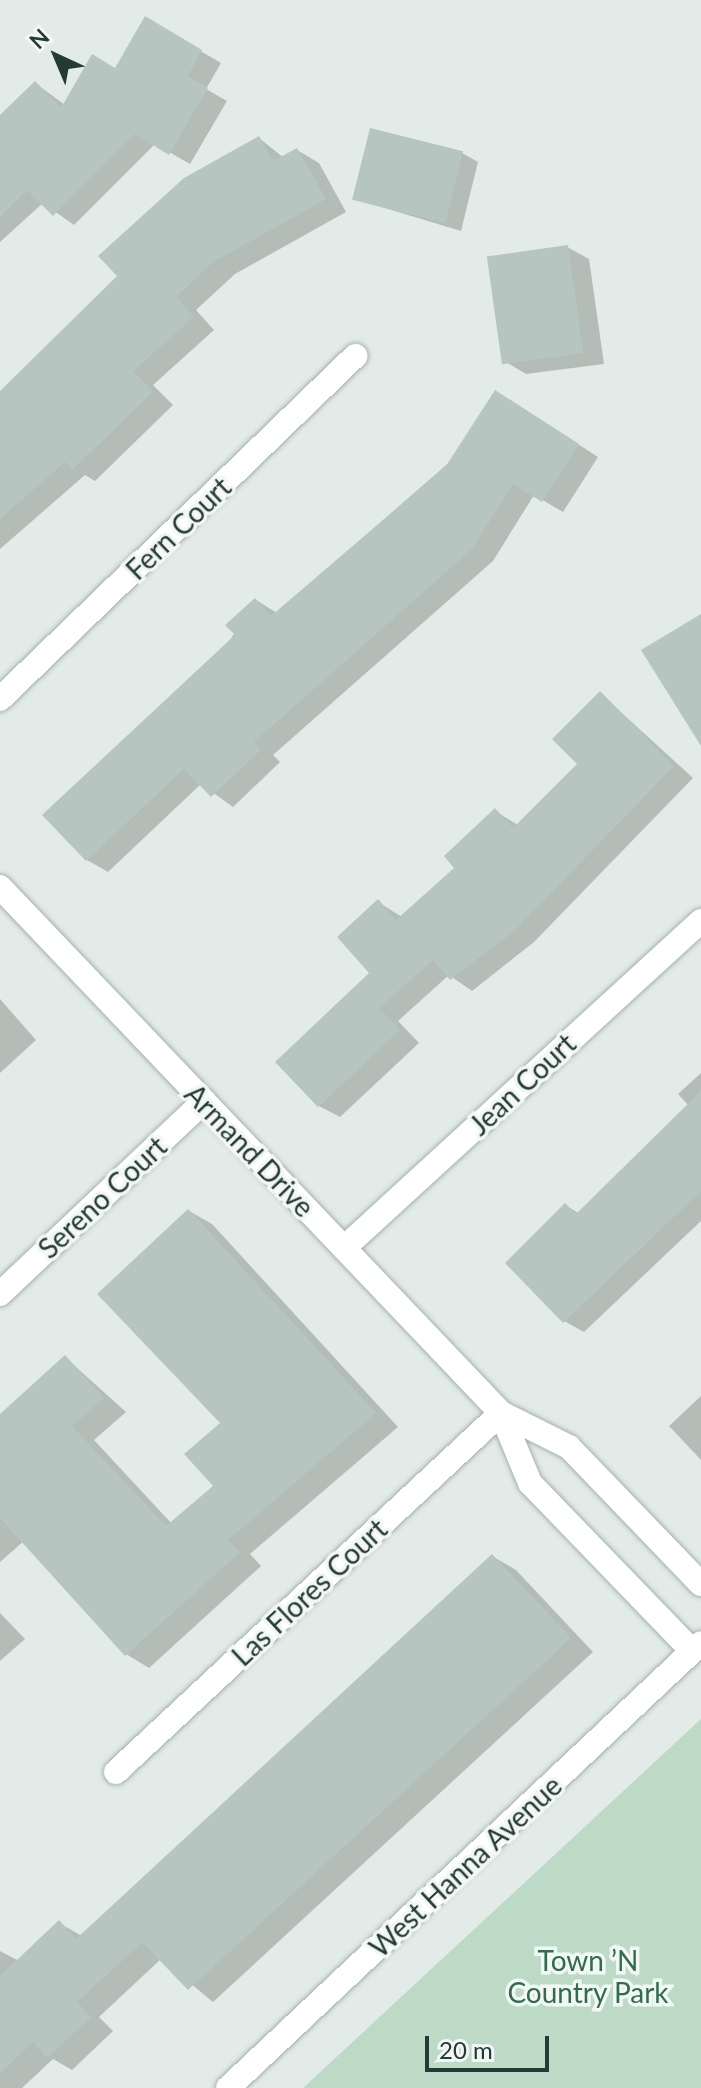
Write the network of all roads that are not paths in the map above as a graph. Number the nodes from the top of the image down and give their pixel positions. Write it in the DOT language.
graph roads {
  1 [pos="355,356"];
  2 [pos="0,699"];
  3 [pos="0,887"];
  4 [pos="701,921"];
  5 [pos="204,1101"];
  6 [pos="344,1248"];
  7 [pos="0,1294"];
  8 [pos="501,1413"];
  9 [pos="701,1584"];
  10 [pos="697,1647"];
  11 [pos="116,1772"];
  12 [pos="228,2088"];
  1 -- 2 [label="street, Fern Court"];
  3 -- 5 [label="street, Armand Drive"];
  4 -- 6 [label="street, Jean Court"];
  5 -- 6 [label="street, Armand Drive"];
  5 -- 7 [label="street, Sereno Court"];
  6 -- 8 [label="street, Armand Drive"];
  8 -- 9 [label="street, Armand Drive"];
  8 -- 10 [label="street, Armand Drive"];
  8 -- 11 [label="street, Las Flores Court"];
  10 -- 12 [label="street, West Hanna Avenue"];
}
